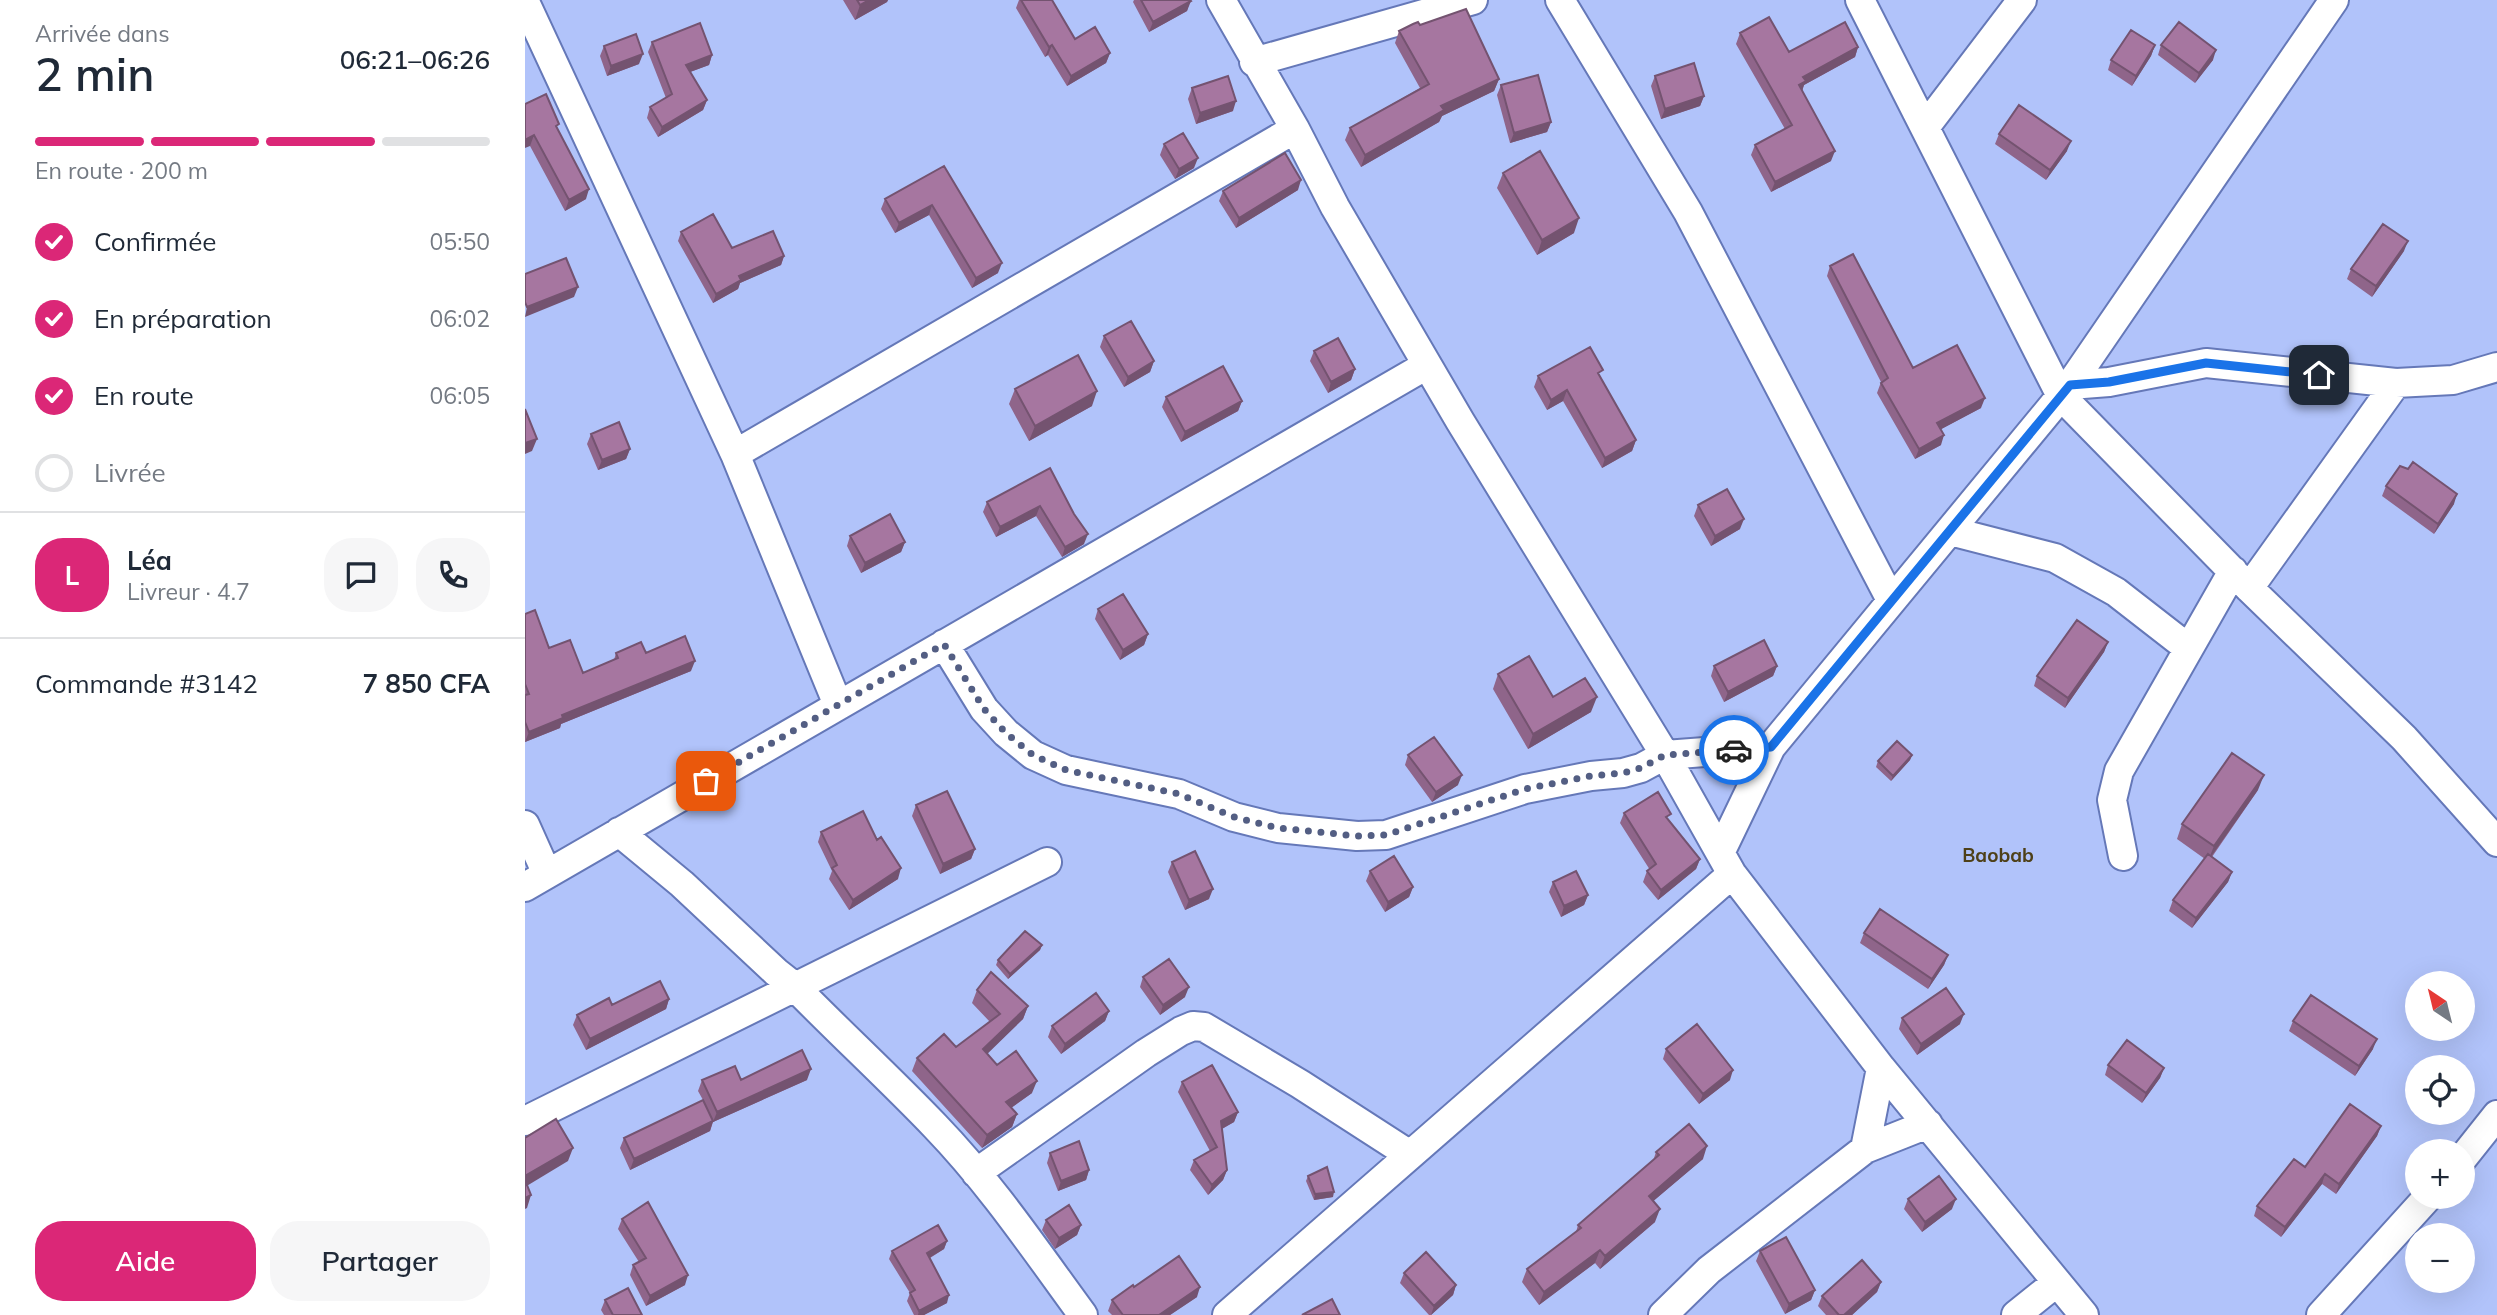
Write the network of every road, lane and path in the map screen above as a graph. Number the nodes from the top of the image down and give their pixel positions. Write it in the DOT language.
graph roads {
  1 [pos="1221,0"];
  2 [pos="1473,0"];
  3 [pos="1560,0"];
  4 [pos="1860,0"];
  5 [pos="2022,0"];
  6 [pos="2334,0"];
  7 [pos="525,2"];
  8 [pos="1255,62"];
  9 [pos="1926,126"];
  10 [pos="1295,129"];
  11 [pos="1427,365"];
  12 [pos="2497,367"];
  13 [pos="2396,383"];
  14 [pos="2066,391"];
  15 [pos="735,454"];
  16 [pos="1950,531"];
  17 [pos="2241,579"];
  18 [pos="1891,600"];
  19 [pos="944,644"];
  20 [pos="2188,648"];
  21 [pos="838,705"];
  22 [pos="1771,747"];
  23 [pos="1665,755"];
  24 [pos="525,825"];
  25 [pos="619,832"];
  26 [pos="2497,842"];
  27 [pos="2123,856"];
  28 [pos="1047,862"];
  29 [pos="1727,863"];
  30 [pos="536,880"];
  31 [pos="795,987"];
  32 [pos="1881,1068"];
  33 [pos="2497,1115"];
  34 [pos="525,1121"];
  35 [pos="1928,1124"];
  36 [pos="2475,1143"];
  37 [pos="1865,1149"];
  38 [pos="1410,1155"];
  39 [pos="976,1173"];
  40 [pos="2417,1209"];
  41 [pos="2057,1282"];
  42 [pos="1083,1315"];
  43 [pos="1227,1315"];
  44 [pos="1663,1315"];
  45 [pos="2016,1315"];
  46 [pos="2084,1315"];
  47 [pos="2321,1315"];
  1 -- 8 [label="street"];
  2 -- 8 [label="street"];
  3 -- 18 [label="street"];
  4 -- 9 [label="street"];
  5 -- 9 [label="street"];
  6 -- 14 [label="street"];
  7 -- 15 [label="street"];
  8 -- 10 [label="street"];
  9 -- 14 [label="street"];
  10 -- 11 [label="street"];
  10 -- 15 [label="street"];
  11 -- 19 [label="street"];
  11 -- 23 [label="street"];
  12 -- 13 [label="street"];
  13 -- 14 [label="street"];
  13 -- 17 [label="street"];
  14 -- 16 [label="street"];
  14 -- 17 [label="street"];
  15 -- 21 [label="street"];
  16 -- 18 [label="street"];
  16 -- 20 [label="street"];
  17 -- 20 [label="street"];
  17 -- 26 [label="street"];
  18 -- 22 [label="street"];
  19 -- 21 [label="street"];
  19 -- 23 [label="street"];
  20 -- 27 [label="street"];
  21 -- 25 [label="street"];
  22 -- 23 [label="street"];
  22 -- 29 [label="street"];
  23 -- 29 [label="street"];
  24 -- 30 [label="street"];
  25 -- 30 [label="street"];
  25 -- 31 [label="street"];
  28 -- 31 [label="street"];
  29 -- 32 [label="street"];
  29 -- 38 [label="street"];
  31 -- 34 [label="street"];
  31 -- 39 [label="street"];
  32 -- 35 [label="street"];
  32 -- 37 [label="street"];
  33 -- 36 [label="street"];
  35 -- 37 [label="street"];
  35 -- 41 [label="street"];
  37 -- 44 [label="street"];
  38 -- 39 [label="street"];
  38 -- 43 [label="street"];
  39 -- 42 [label="street"];
  40 -- 47 [label="street"];
  41 -- 45 [label="street"];
  41 -- 46 [label="street"];
}
